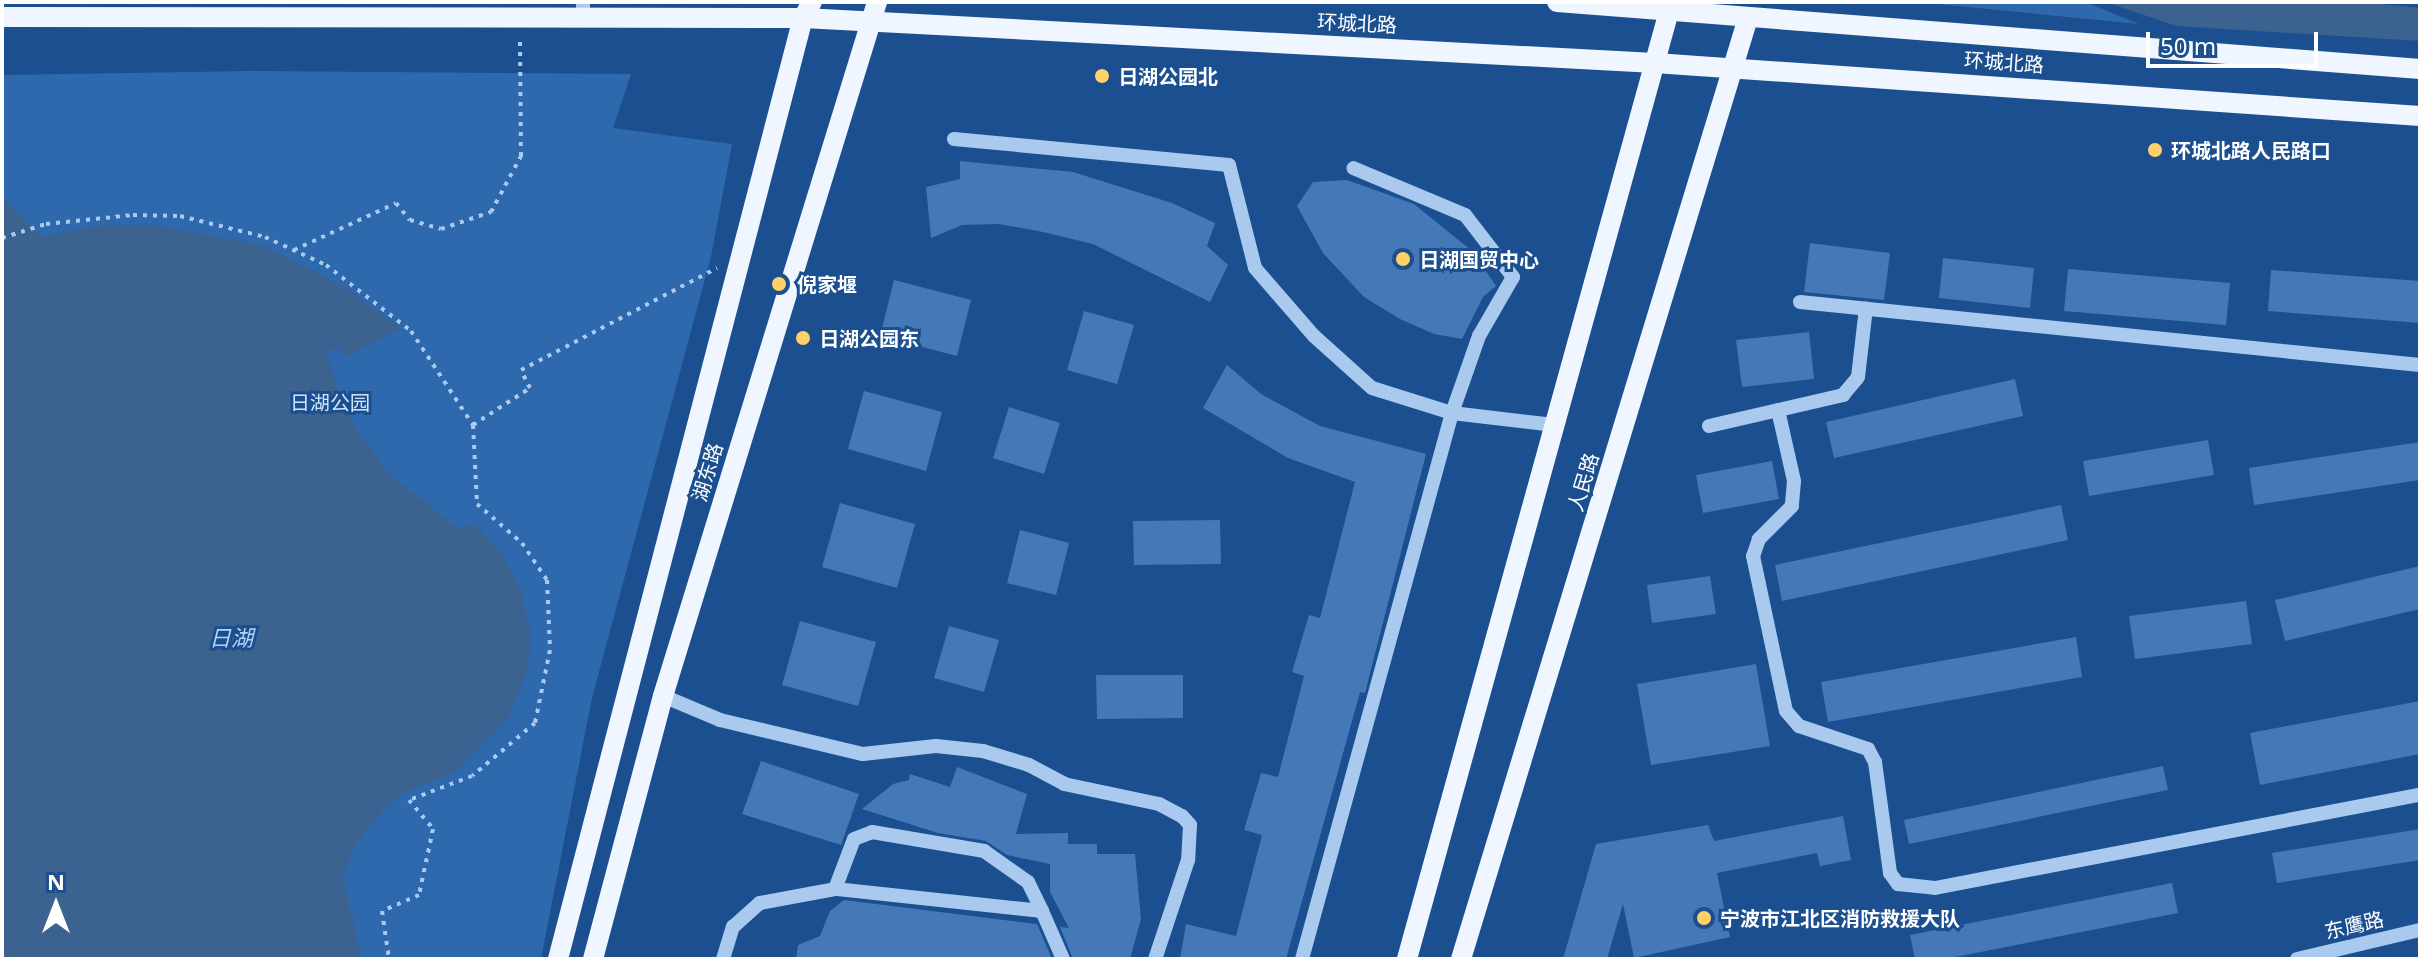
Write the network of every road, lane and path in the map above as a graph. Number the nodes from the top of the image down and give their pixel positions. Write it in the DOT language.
graph roads {
  1 [pos="1557,2"];
  2 [pos="1617,4"];
  3 [pos="583,8"];
  4 [pos="808,10"];
  5 [pos="1669,11"];
  6 [pos="875,12"];
  7 [pos="518,15"];
  8 [pos="2,17"];
  9 [pos="1748,18"];
  10 [pos="1655,63"];
  11 [pos="1734,67"];
  12 [pos="2420,69"];
  13 [pos="2420,116"];
  14 [pos="954,139"];
  15 [pos="1353,168"];
  16 [pos="2,238"];
  17 [pos="294,250"];
  18 [pos="741,256"];
  19 [pos="1800,302"];
  20 [pos="1866,308"];
  21 [pos="2420,365"];
  22 [pos="1778,410"];
  23 [pos="1452,413"];
  24 [pos="473,425"];
  25 [pos="1554,425"];
  26 [pos="1709,426"];
  27 [pos="663,696"];
  28 [pos="2420,795"];
  29 [pos="835,889"];
  30 [pos="1042,911"];
  31 [pos="2420,930"];
  32 [pos="389,959"];
  33 [pos="558,959"];
  34 [pos="593,959"];
  35 [pos="723,959"];
  36 [pos="1063,959"];
  37 [pos="1155,959"];
  38 [pos="1302,959"];
  39 [pos="1407,959"];
  40 [pos="1461,959"];
  41 [pos="2297,959"];
  1 -- 2 [label="main road, 环城北路"];
  2 -- 5 [label="main road, 环城北路"];
  3 -- 4 [label="main road, 环城北路"];
  3 -- 7 [label="main road, 环城北路"];
  4 -- 6 [label="main road, 环城北路"];
  4 -- 18 [label="main road, 湖东路"];
  5 -- 9 [label="main road, 环城北路"];
  5 -- 10 [label="main road"];
  6 -- 10 [label="main road, 环城北路"];
  6 -- 27 [label="main road, 湖东路"];
  7 -- 8 [label="main road, 环城北路"];
  7 -- 17 [label="path"];
  9 -- 11 [label="main road, 人民路"];
  9 -- 12 [label="main road, 环城北路"];
  10 -- 11 [label="main road, 环城北路"];
  10 -- 25 [label="main road"];
  11 -- 13 [label="main road, 环城北路"];
  11 -- 40 [label="main road, 人民路"];
  14 -- 23 [label="street"];
  15 -- 23 [label="street"];
  16 -- 17 [label="path"];
  17 -- 24 [label="path"];
  18 -- 24 [label="path"];
  18 -- 33 [label="main road, 湖东路"];
  19 -- 20 [label="street"];
  20 -- 21 [label="street"];
  20 -- 22 [label="street"];
  22 -- 26 [label="street"];
  22 -- 28 [label="street"];
  23 -- 25 [label="street"];
  23 -- 38 [label="street"];
  24 -- 32 [label="path"];
  25 -- 39 [label="main road"];
  27 -- 34 [label="main road, 湖东路"];
  27 -- 37 [label="street"];
  29 -- 30 [label="street"];
  29 -- 30 [label="street"];
  29 -- 35 [label="street"];
  30 -- 36 [label="street"];
  31 -- 41 [label="street, 东鹰路"];
}
